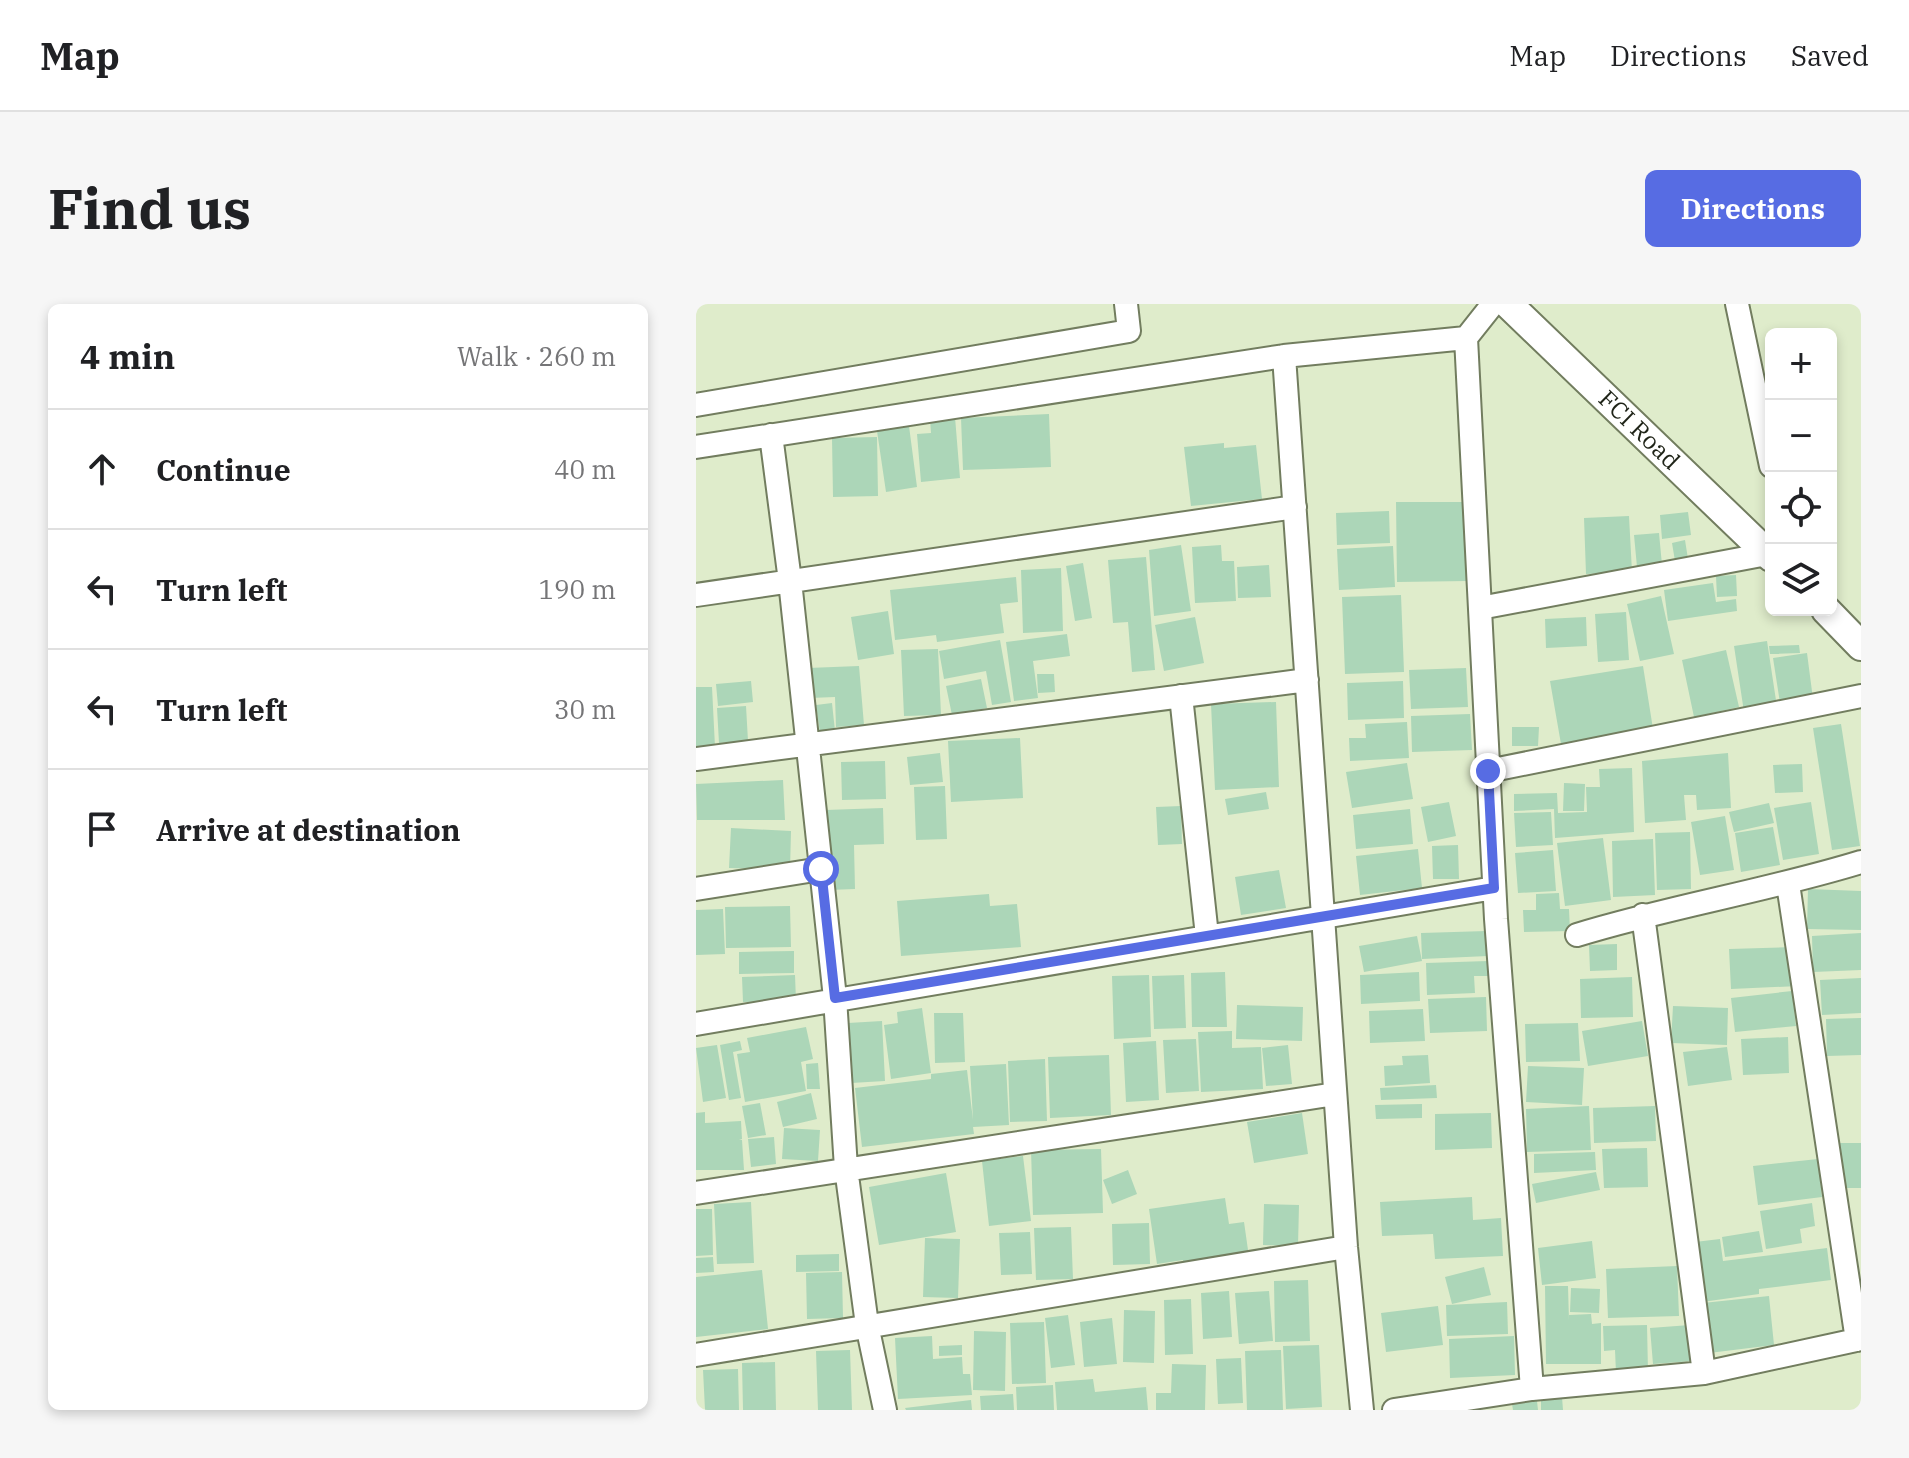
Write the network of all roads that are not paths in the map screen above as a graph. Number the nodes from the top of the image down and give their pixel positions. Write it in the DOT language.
graph roads {
  1 [pos="1126,304"];
  2 [pos="1493,304"];
  3 [pos="1508,304"];
  4 [pos="1737,304"];
  5 [pos="1466,338"];
  6 [pos="1284,356"];
  7 [pos="696,405"];
  8 [pos="771,435"];
  9 [pos="1765,437"];
  10 [pos="696,447"];
  11 [pos="1295,507"];
  12 [pos="1765,552"];
  13 [pos="1765,557"];
  14 [pos="790,581"];
  15 [pos="696,595"];
  16 [pos="1480,608"];
  17 [pos="1832,616"];
  18 [pos="1861,646"];
  19 [pos="1307,680"];
  20 [pos="1181,696"];
  21 [pos="1861,696"];
  22 [pos="808,743"];
  23 [pos="696,759"];
  24 [pos="1488,771"];
  25 [pos="1861,862"];
  26 [pos="821,869"];
  27 [pos="1788,884"];
  28 [pos="1494,888"];
  29 [pos="696,889"];
  30 [pos="1643,915"];
  31 [pos="1323,916"];
  32 [pos="1577,935"];
  33 [pos="1207,936"];
  34 [pos="835,998"];
  35 [pos="696,1024"];
  36 [pos="1335,1094"];
  37 [pos="846,1168"];
  38 [pos="696,1193"];
  39 [pos="1346,1247"];
  40 [pos="867,1325"];
  41 [pos="1859,1340"];
  42 [pos="696,1355"];
  43 [pos="1704,1373"];
  44 [pos="1532,1389"];
  45 [pos="885,1410"];
  46 [pos="1362,1410"];
  47 [pos="1394,1410"];
  1 -- 7 [label="street"];
  2 -- 5 [label="street"];
  3 -- 12 [label="street, FCI Road"];
  4 -- 9 [label="street"];
  5 -- 6 [label="street"];
  5 -- 16 [label="street"];
  6 -- 8 [label="street"];
  6 -- 11 [label="street"];
  8 -- 10 [label="street"];
  8 -- 14 [label="street"];
  11 -- 14 [label="street"];
  11 -- 19 [label="street"];
  13 -- 16 [label="street"];
  14 -- 15 [label="street"];
  14 -- 22 [label="street"];
  16 -- 24 [label="street"];
  17 -- 18 [label="street"];
  19 -- 20 [label="street"];
  19 -- 31 [label="street"];
  20 -- 22 [label="street"];
  20 -- 33 [label="street"];
  21 -- 24 [label="street"];
  22 -- 23 [label="street"];
  22 -- 26 [label="street"];
  24 -- 28 [label="street"];
  25 -- 27 [label="street"];
  26 -- 29 [label="street"];
  26 -- 34 [label="street"];
  27 -- 30 [label="street"];
  27 -- 41 [label="street"];
  28 -- 31 [label="street"];
  28 -- 44 [label="street"];
  30 -- 32 [label="street"];
  30 -- 43 [label="street"];
  31 -- 33 [label="street"];
  31 -- 36 [label="street"];
  33 -- 34 [label="street"];
  34 -- 35 [label="street"];
  34 -- 37 [label="street"];
  36 -- 37 [label="street"];
  36 -- 39 [label="street"];
  37 -- 38 [label="street"];
  37 -- 40 [label="street"];
  39 -- 40 [label="street"];
  39 -- 46 [label="street"];
  40 -- 42 [label="street"];
  40 -- 45 [label="street"];
  41 -- 43 [label="street"];
  43 -- 44 [label="street"];
  44 -- 47 [label="street"];
}
